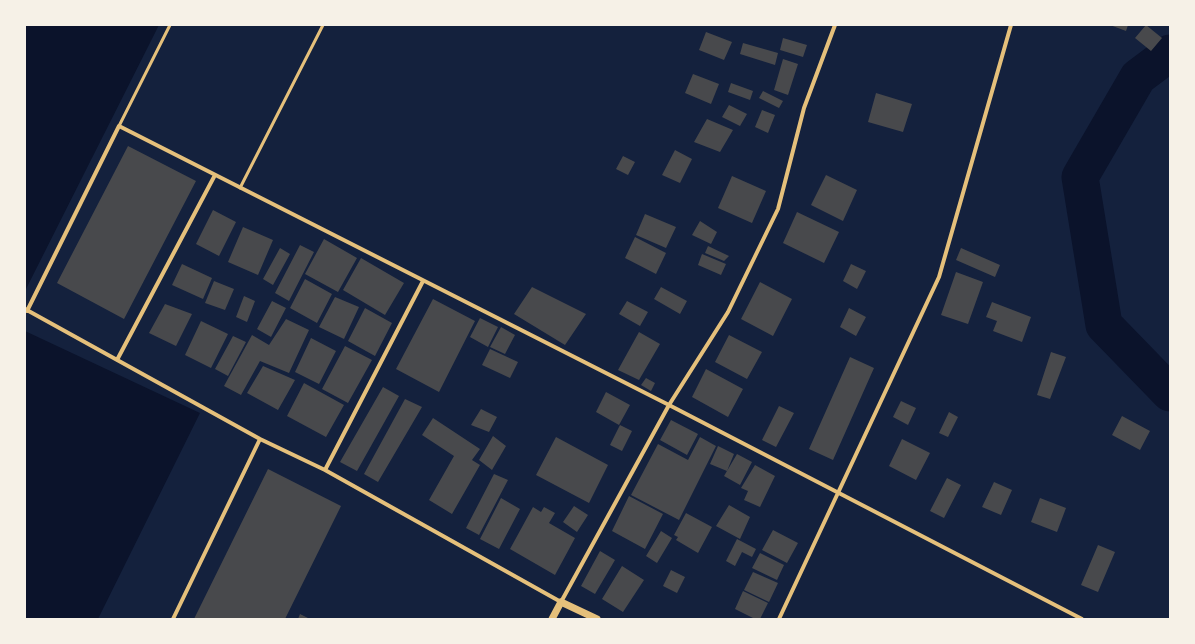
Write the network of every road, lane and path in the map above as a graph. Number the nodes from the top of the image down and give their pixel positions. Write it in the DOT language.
graph roads {
  1 [pos="170,25"];
  2 [pos="323,25"];
  3 [pos="835,25"];
  4 [pos="1011,25"];
  5 [pos="119,126"];
  6 [pos="216,175"];
  7 [pos="240,188"];
  8 [pos="423,281"];
  9 [pos="26,310"];
  10 [pos="117,360"];
  11 [pos="669,405"];
  12 [pos="260,439"];
  13 [pos="325,470"];
  14 [pos="838,494"];
  15 [pos="561,602"];
  16 [pos="173,619"];
  17 [pos="552,619"];
  18 [pos="597,619"];
  19 [pos="779,619"];
  20 [pos="1082,619"];
  1 -- 5 [label="lane"];
  2 -- 7 [label="lane"];
  3 -- 11 [label="street"];
  4 -- 14 [label="street"];
  5 -- 6 [label="street"];
  5 -- 9 [label="street"];
  6 -- 7 [label="street"];
  6 -- 10 [label="street"];
  7 -- 8 [label="street"];
  8 -- 11 [label="street"];
  8 -- 13 [label="street"];
  9 -- 10 [label="street"];
  10 -- 12 [label="street"];
  11 -- 14 [label="street"];
  11 -- 15 [label="street"];
  12 -- 13 [label="street"];
  12 -- 16 [label="street"];
  13 -- 15 [label="street"];
  14 -- 19 [label="street"];
  14 -- 20 [label="street"];
  15 -- 17 [label="street"];
  15 -- 18 [label="street"];
}
